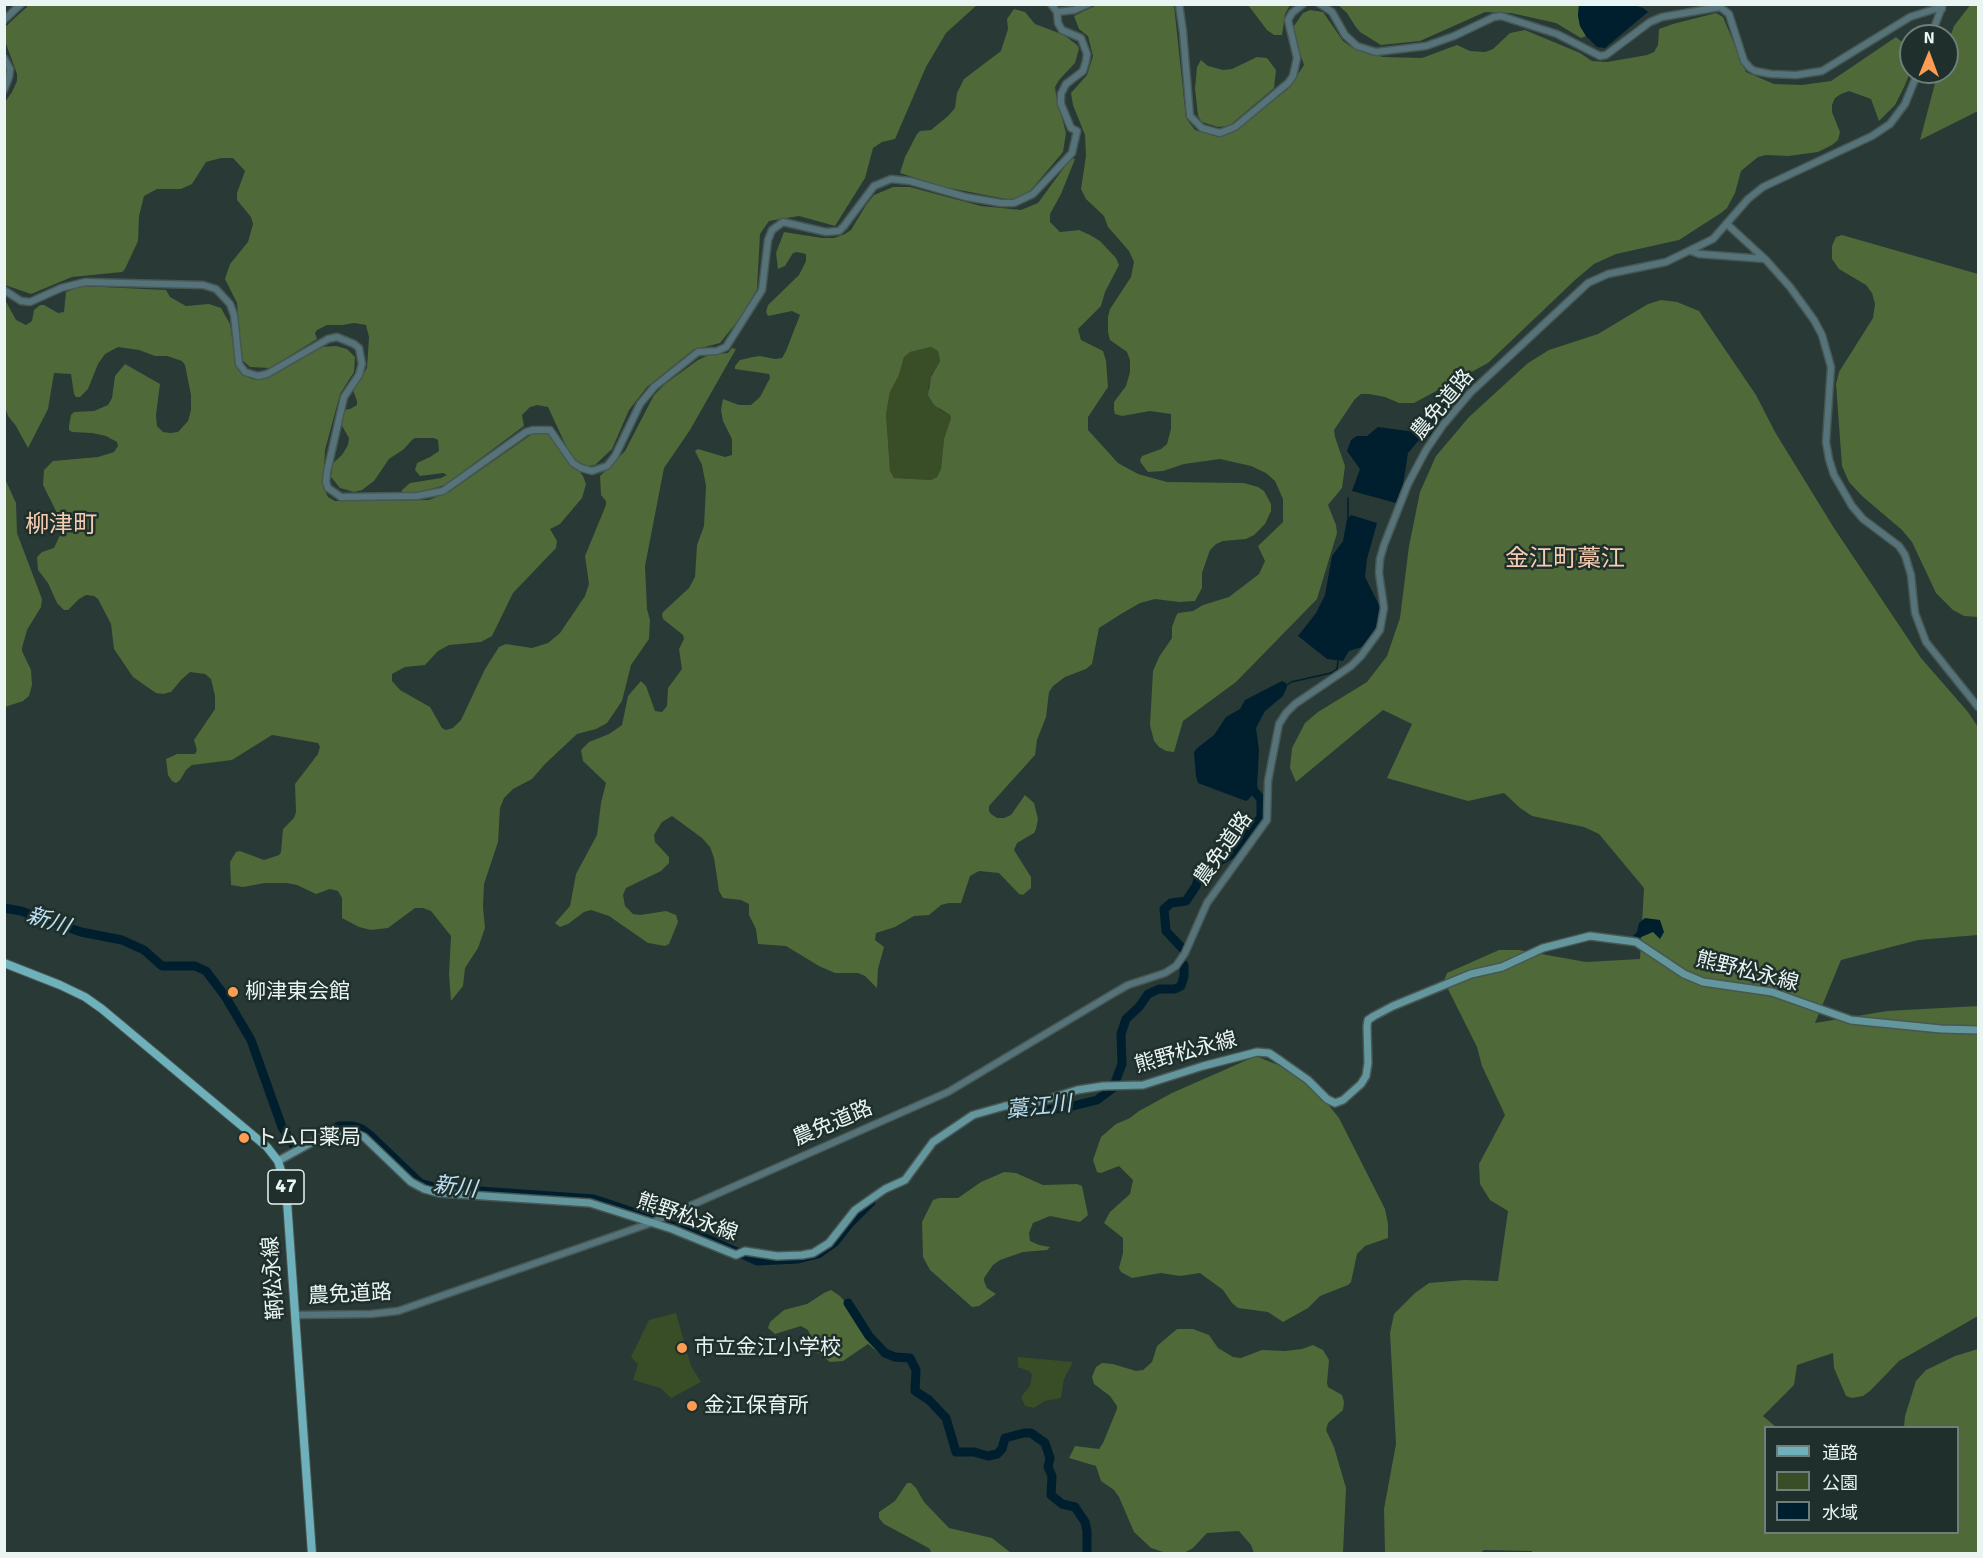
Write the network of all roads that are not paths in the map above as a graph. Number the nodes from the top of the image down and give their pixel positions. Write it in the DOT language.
graph roads {
  1 [pos="21,4"];
  2 [pos="1051,4"];
  3 [pos="1088,4"];
  4 [pos="1179,4"];
  5 [pos="1302,4"];
  6 [pos="1320,4"];
  7 [pos="1942,7"];
  8 [pos="1057,12"];
  9 [pos="4,21"];
  10 [pos="1935,24"];
  11 [pos="4,58"];
  12 [pos="1913,84"];
  13 [pos="4,90"];
  14 [pos="1728,225"];
  15 [pos="1691,251"];
  16 [pos="1766,260"];
  17 [pos="4,290"];
  18 [pos="1978,707"];
  19 [pos="4,963"];
  20 [pos="1978,1030"];
  21 [pos="278,1161"];
  22 [pos="655,1221"];
  23 [pos="295,1315"];
  24 [pos="312,1554"];
  1 -- 9 [label="street"];
  2 -- 8 [label="street"];
  3 -- 8 [label="street"];
  4 -- 5 [label="street"];
  6 -- 7 [label="street"];
  7 -- 10 [label="street"];
  8 -- 17 [label="street"];
  11 -- 13 [label="street"];
  12 -- 14 [label="street, 農免道路"];
  14 -- 15 [label="street, 農免道路"];
  14 -- 16 [label="street"];
  15 -- 16 [label="street"];
  15 -- 22 [label="street, 農免道路"];
  16 -- 18 [label="street"];
  19 -- 21 [label="main road, 鞆松永線 / 47"];
  20 -- 22 [label="main road, 熊野松永線"];
  21 -- 22 [label="main road, 熊野松永線"];
  21 -- 23 [label="main road, 鞆松永線 / 47"];
  22 -- 23 [label="street, 農免道路"];
  23 -- 24 [label="main road, 鞆松永線 / 47"];
}
